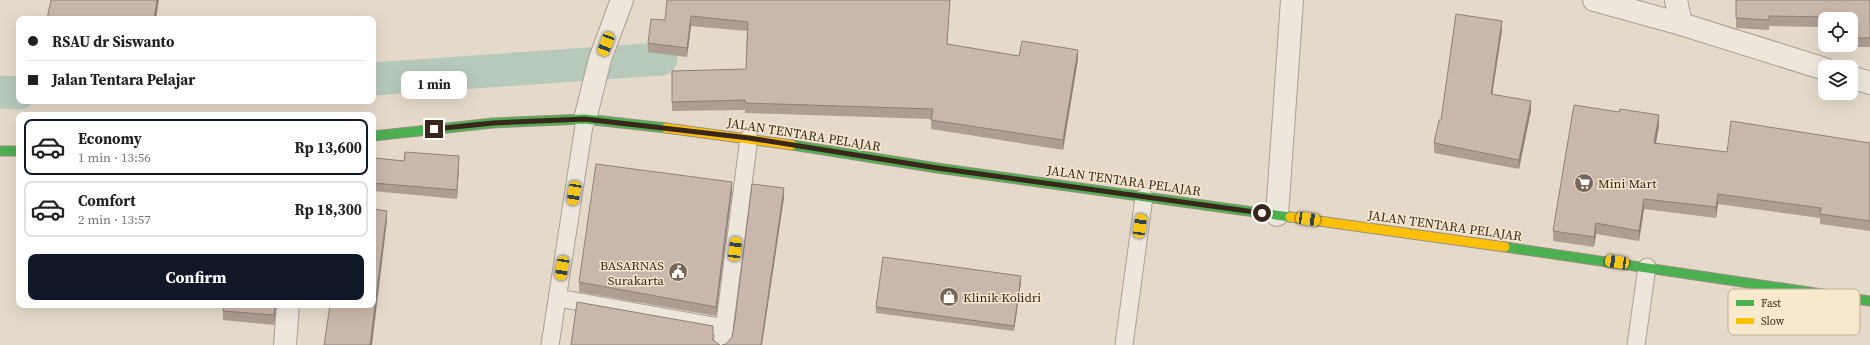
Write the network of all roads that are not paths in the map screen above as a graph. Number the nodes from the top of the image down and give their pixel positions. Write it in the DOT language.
graph roads {
  1 [pos="622,0"];
  2 [pos="1292,0"];
  3 [pos="1594,0"];
  4 [pos="1676,0"];
  5 [pos="1681,24"];
  6 [pos="1818,67"];
  7 [pos="1858,79"];
  8 [pos="1870,83"];
  9 [pos="585,119"];
  10 [pos="376,136"];
  11 [pos="749,138"];
  12 [pos="0,151"];
  13 [pos="16,151"];
  14 [pos="1144,196"];
  15 [pos="1277,215"];
  16 [pos="1647,266"];
  17 [pos="1794,289"];
  18 [pos="558,298"];
  19 [pos="1860,299"];
  20 [pos="1870,301"];
  21 [pos="288,308"];
  22 [pos="725,328"];
  23 [pos="285,345"];
  24 [pos="550,345"];
  25 [pos="722,345"];
  26 [pos="1124,345"];
  27 [pos="1636,345"];
  1 -- 9 [label="street"];
  2 -- 15 [label="street"];
  3 -- 5 [label="street"];
  4 -- 5 [label="street"];
  5 -- 6 [label="street"];
  7 -- 8 [label="street"];
  9 -- 10 [label="main road, JALAN TENTARA PELAJAR"];
  9 -- 11 [label="main road, JALAN TENTARA PELAJAR"];
  9 -- 18 [label="lane"];
  11 -- 14 [label="main road, JALAN TENTARA PELAJAR"];
  11 -- 22 [label="lane"];
  12 -- 13 [label="main road"];
  14 -- 15 [label="main road, JALAN TENTARA PELAJAR"];
  14 -- 26 [label="lane"];
  15 -- 16 [label="main road, JALAN TENTARA PELAJAR"];
  16 -- 17 [label="main road, JALAN TENTARA PELAJAR"];
  16 -- 27 [label="lane"];
  18 -- 22 [label="lane"];
  18 -- 24 [label="lane"];
  19 -- 20 [label="main road, JALAN TENTARA PELAJAR"];
  21 -- 23 [label="street"];
  22 -- 25 [label="lane"];
}
